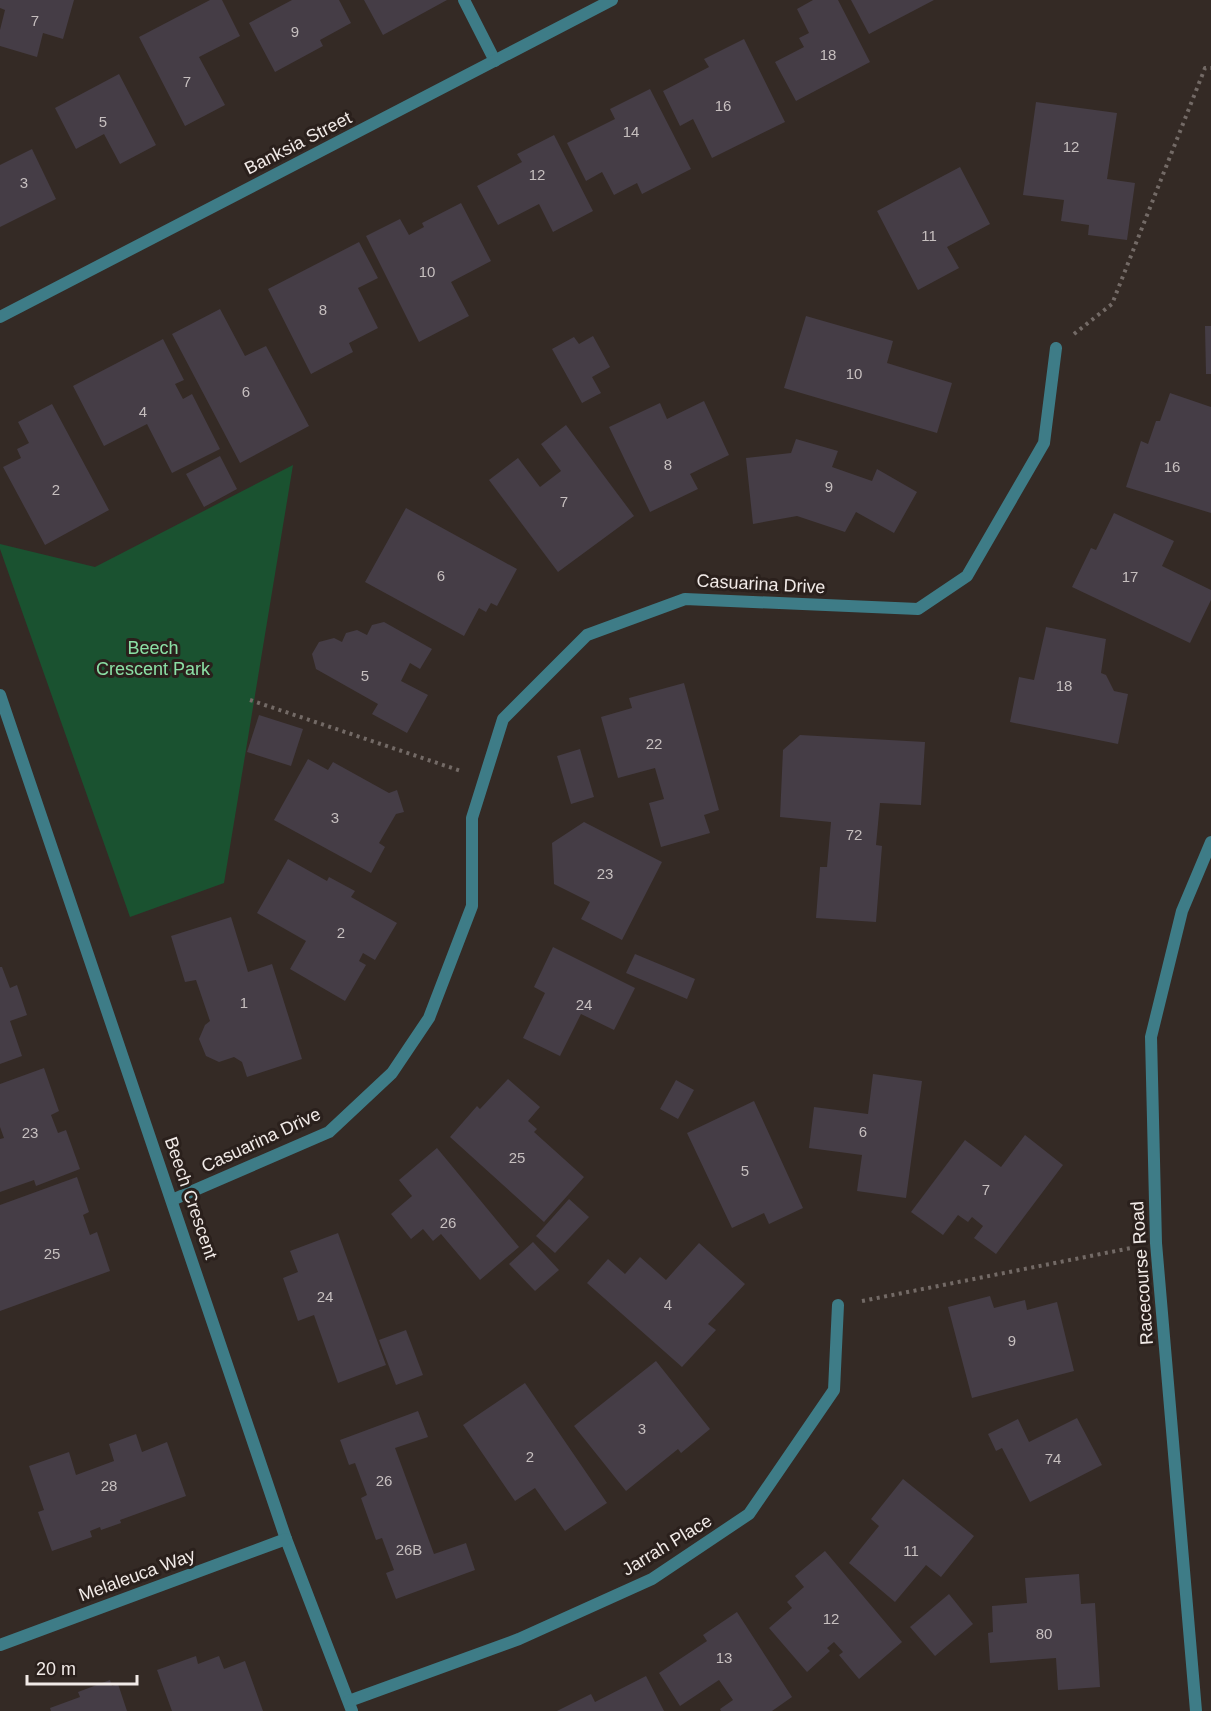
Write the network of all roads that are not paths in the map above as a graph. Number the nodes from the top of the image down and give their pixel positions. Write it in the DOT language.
graph roads {
  1 [pos="464,0"];
  2 [pos="612,0"];
  3 [pos="495,61"];
  4 [pos="0,317"];
  5 [pos="1056,348"];
  6 [pos="0,695"];
  7 [pos="1211,842"];
  8 [pos="172,1200"];
  9 [pos="838,1305"];
  10 [pos="286,1539"];
  11 [pos="0,1645"];
  12 [pos="350,1706"];
  13 [pos="1196,1711"];
  1 -- 3 [label="street"];
  2 -- 3 [label="street, Banksia Street"];
  3 -- 4 [label="street, Banksia Street"];
  5 -- 8 [label="street, Casuarina Drive"];
  6 -- 8 [label="street, Beech Crescent"];
  7 -- 13 [label="street, Racecourse Road"];
  8 -- 10 [label="street, Beech Crescent"];
  9 -- 12 [label="street, Jarrah Place"];
  10 -- 11 [label="street, Melaleuca Way"];
  10 -- 12 [label="street, Beech Crescent"];
}
